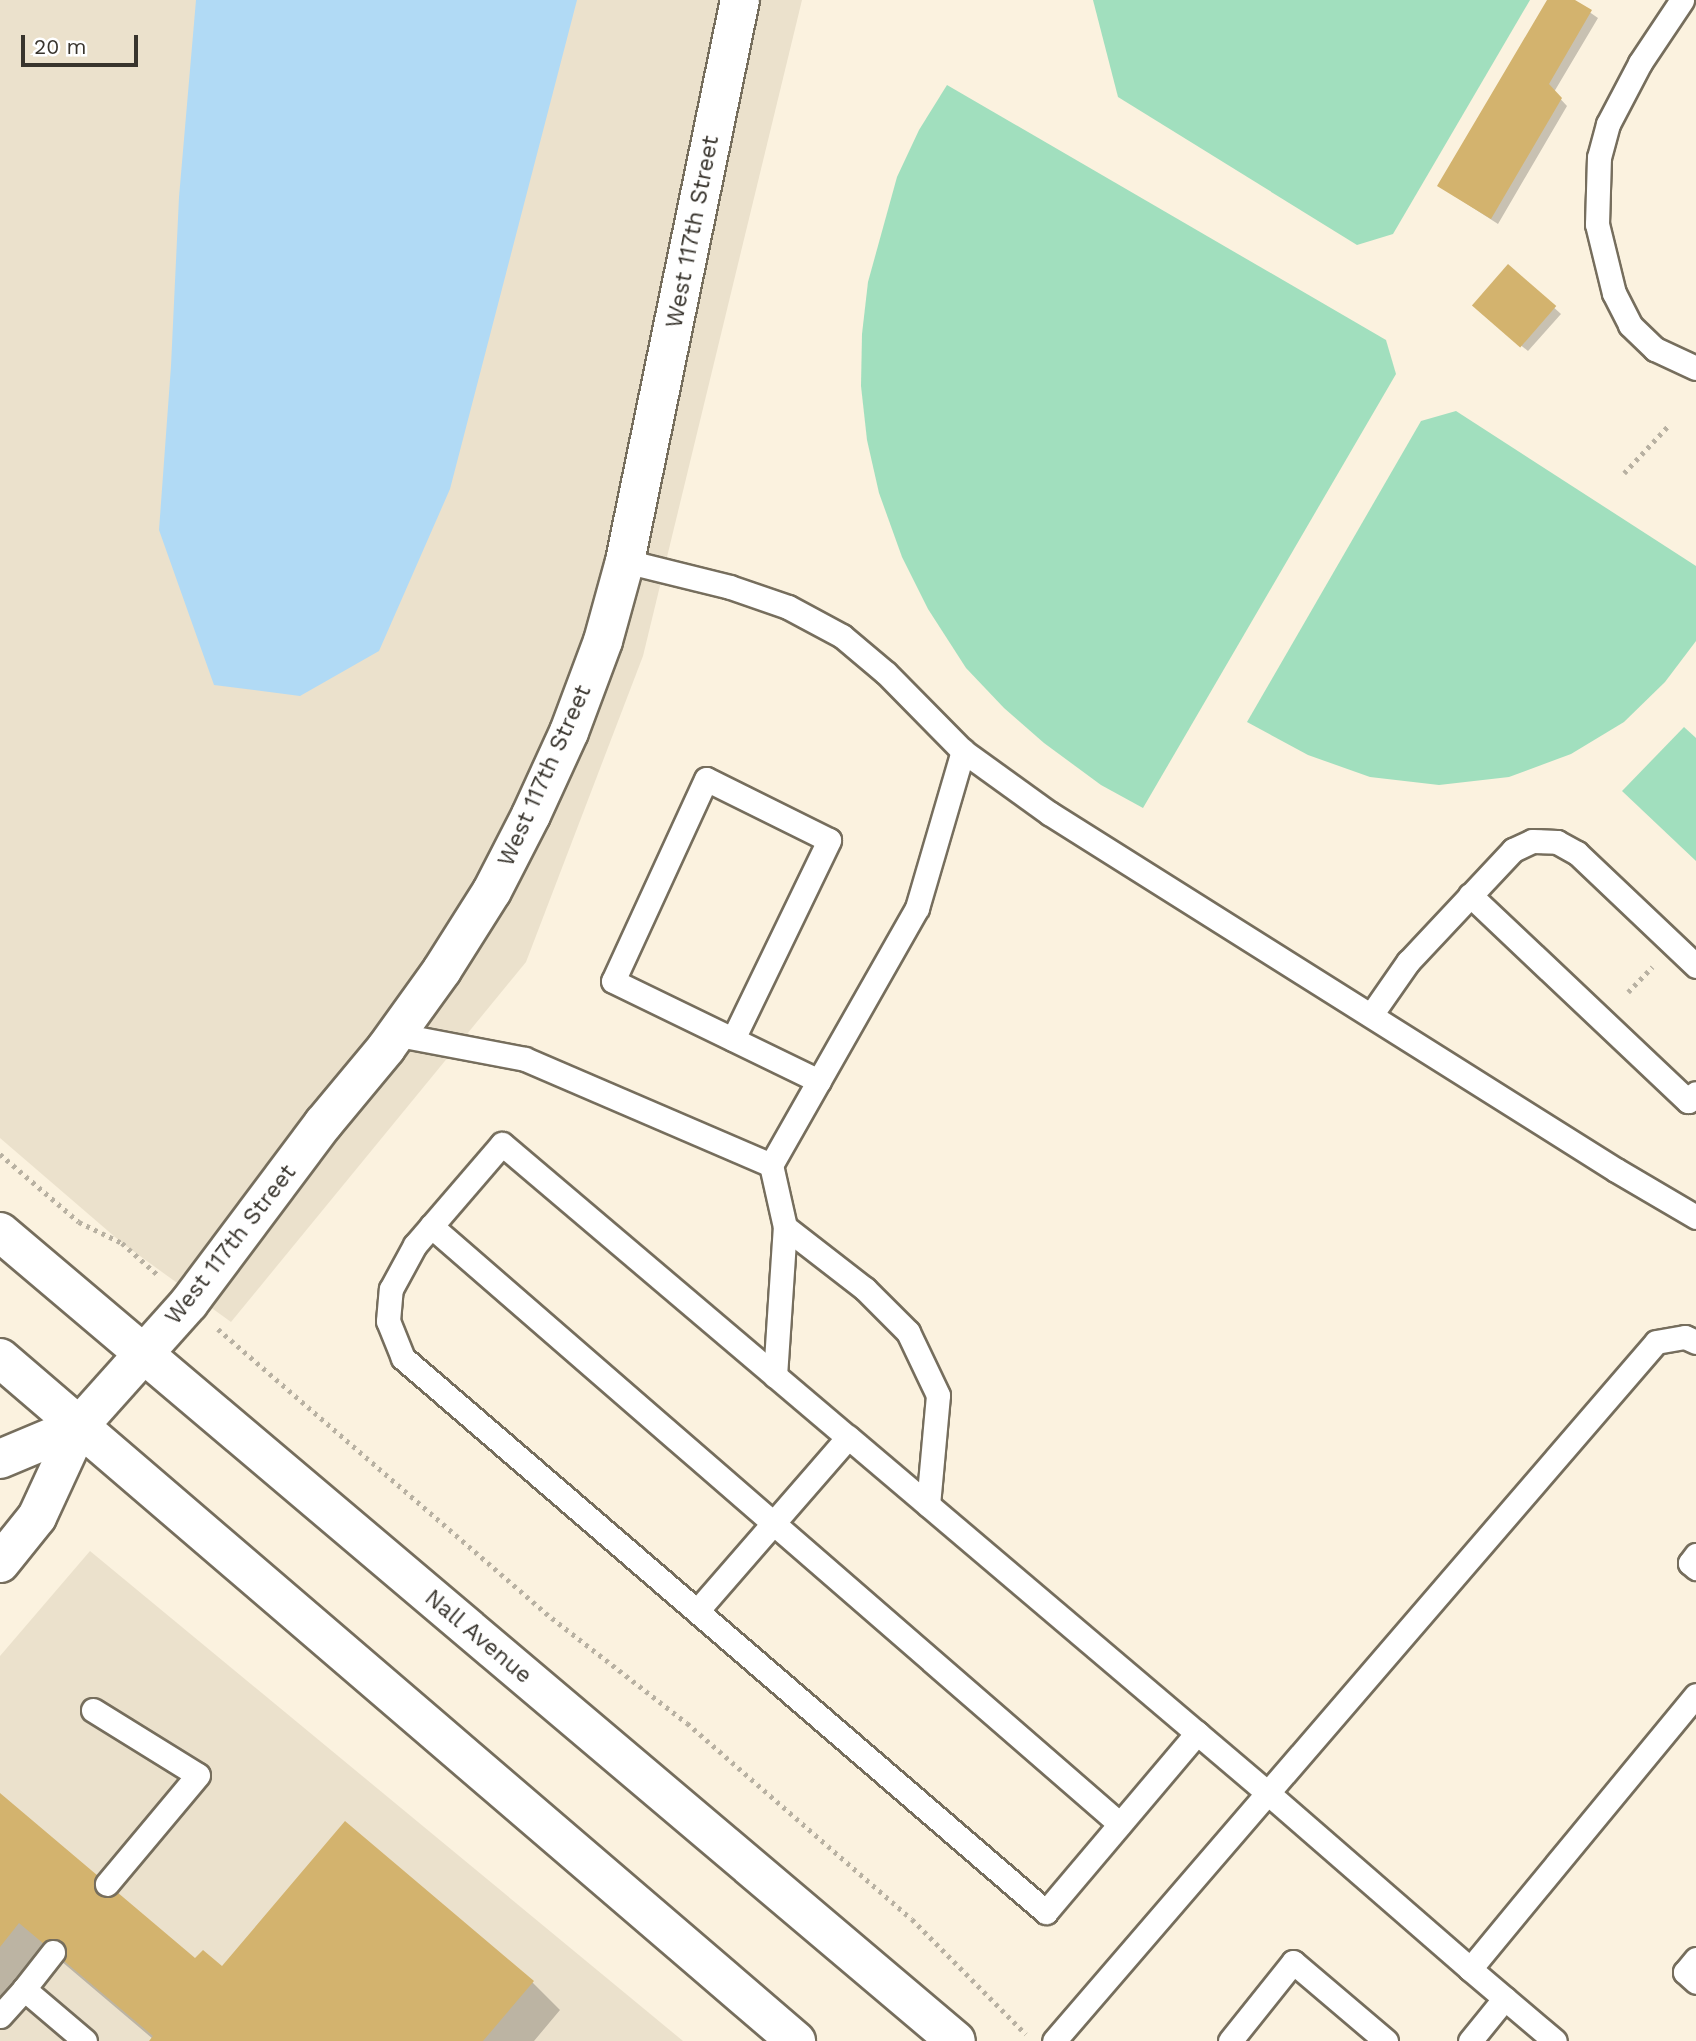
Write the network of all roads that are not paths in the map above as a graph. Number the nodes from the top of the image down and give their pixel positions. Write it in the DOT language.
graph roads {
  1 [pos="740,0"];
  2 [pos="1682,0"];
  3 [pos="1696,368"];
  4 [pos="625,561"];
  5 [pos="963,751"];
  6 [pos="1470,895"];
  7 [pos="1696,966"];
  8 [pos="1371,1015"];
  9 [pos="394,1034"];
  10 [pos="733,1039"];
  11 [pos="819,1081"];
  12 [pos="1696,1093"];
  13 [pos="771,1165"];
  14 [pos="1696,1217"];
  15 [pos="431,1226"];
  16 [pos="785,1227"];
  17 [pos="0,1232"];
  18 [pos="1696,1342"];
  19 [pos="144,1355"];
  20 [pos="0,1358"];
  21 [pos="775,1376"];
  22 [pos="79,1426"];
  23 [pos="848,1437"];
  24 [pos="0,1460"];
  25 [pos="928,1505"];
  26 [pos="774,1523"];
  27 [pos="1696,1555"];
  28 [pos="0,1563"];
  29 [pos="1696,1568"];
  30 [pos="697,1611"];
  31 [pos="1696,1695"];
  32 [pos="93,1710"];
  33 [pos="1197,1732"];
  34 [pos="1269,1794"];
  35 [pos="1120,1824"];
  36 [pos="107,1884"];
  37 [pos="53,1952"];
  38 [pos="1696,1959"];
  39 [pos="1470,1969"];
  40 [pos="1696,1982"];
  41 [pos="23,1989"];
  42 [pos="1505,1998"];
  43 [pos="0,2016"];
  44 [pos="85,2041"];
  45 [pos="796,2041"];
  46 [pos="956,2041"];
  47 [pos="1054,2041"];
  48 [pos="1230,2041"];
  49 [pos="1386,2041"];
  50 [pos="1470,2041"];
  51 [pos="1555,2041"];
  1 -- 4 [label="main road, West 117th Street"];
  2 -- 3 [label="lane"];
  4 -- 5 [label="lane"];
  4 -- 9 [label="main road, West 117th Street"];
  5 -- 8 [label="lane"];
  5 -- 11 [label="lane"];
  6 -- 7 [label="lane"];
  6 -- 8 [label="lane"];
  6 -- 12 [label="lane"];
  8 -- 14 [label="lane"];
  9 -- 13 [label="lane"];
  9 -- 19 [label="main road, West 117th Street"];
  10 -- 10 [label="lane"];
  10 -- 11 [label="lane"];
  11 -- 13 [label="lane"];
  13 -- 16 [label="lane"];
  15 -- 21 [label="lane"];
  15 -- 26 [label="lane"];
  15 -- 30 [label="lane"];
  16 -- 21 [label="lane"];
  16 -- 25 [label="lane"];
  17 -- 19 [label="main road, Nall Avenue"];
  18 -- 34 [label="lane"];
  19 -- 22 [label="main road, West 117th Street"];
  19 -- 46 [label="main road, Nall Avenue"];
  20 -- 22 [label="main road"];
  21 -- 23 [label="lane"];
  22 -- 24 [label="main road, West 117th Street"];
  22 -- 28 [label="main road, West 117th Street"];
  22 -- 45 [label="main road"];
  23 -- 25 [label="lane"];
  23 -- 26 [label="lane"];
  25 -- 33 [label="lane"];
  26 -- 30 [label="lane"];
  26 -- 35 [label="lane"];
  27 -- 29 [label="lane"];
  30 -- 35 [label="lane"];
  31 -- 39 [label="lane"];
  32 -- 36 [label="lane"];
  33 -- 34 [label="lane"];
  33 -- 35 [label="lane"];
  34 -- 39 [label="lane"];
  34 -- 47 [label="lane"];
  37 -- 41 [label="lane"];
  38 -- 40 [label="lane"];
  39 -- 42 [label="lane"];
  41 -- 43 [label="lane"];
  41 -- 44 [label="lane"];
  42 -- 50 [label="lane"];
  42 -- 51 [label="lane"];
  48 -- 49 [label="lane"];
}
